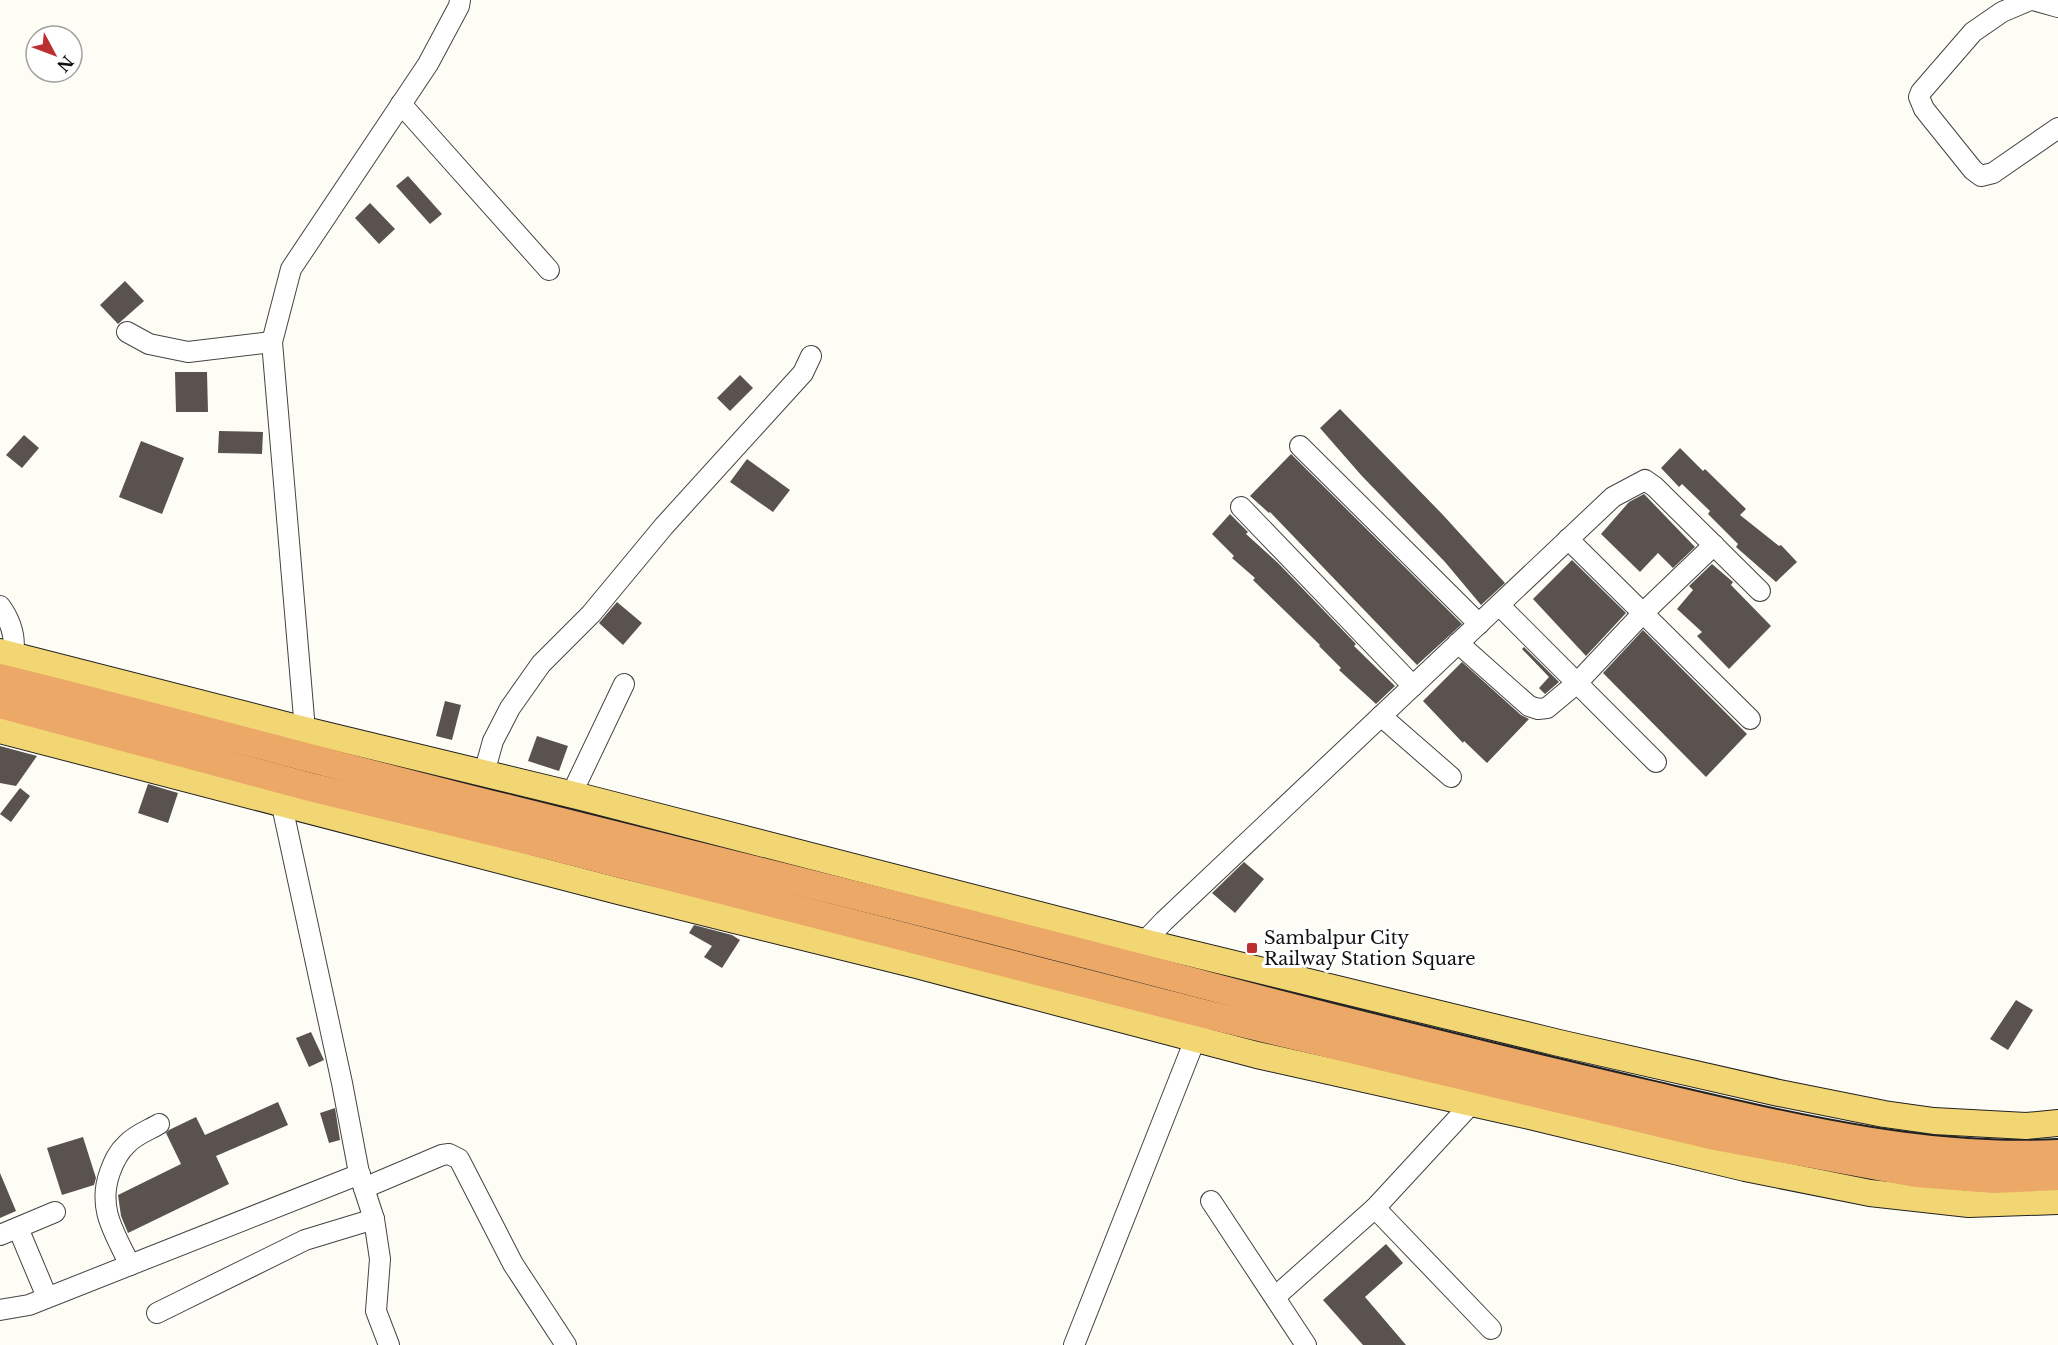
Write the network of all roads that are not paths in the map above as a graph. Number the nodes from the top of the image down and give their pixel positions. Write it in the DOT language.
graph roads {
  1 [pos="460,0"];
  2 [pos="2032,0"];
  3 [pos="2058,7"];
  4 [pos="401,104"];
  5 [pos="2058,128"];
  6 [pos="549,270"];
  7 [pos="127,332"];
  8 [pos="272,342"];
  9 [pos="811,356"];
  10 [pos="1300,446"];
  11 [pos="1241,507"];
  12 [pos="1568,539"];
  13 [pos="1714,545"];
  14 [pos="1760,591"];
  15 [pos="1499,605"];
  16 [pos="0,606"];
  17 [pos="1643,613"];
  18 [pos="1479,624"];
  19 [pos="1458,643"];
  20 [pos="4,662"];
  21 [pos="1576,683"];
  22 [pos="624,684"];
  23 [pos="1413,686"];
  24 [pos="0,704"];
  25 [pos="1381,716"];
  26 [pos="1750,719"];
  27 [pos="0,730"];
  28 [pos="305,730"];
  29 [pos="1656,762"];
  30 [pos="484,773"];
  31 [pos="276,776"];
  32 [pos="1451,777"];
  33 [pos="571,795"];
  34 [pos="282,804"];
  35 [pos="1144,942"];
  36 [pos="1217,974"];
  37 [pos="1200,1026"];
  38 [pos="1472,1103"];
  39 [pos="2058,1123"];
  40 [pos="159,1124"];
  41 [pos="2058,1154"];
  42 [pos="2058,1176"];
  43 [pos="362,1181"];
  44 [pos="1211,1201"];
  45 [pos="2058,1201"];
  46 [pos="1375,1208"];
  47 [pos="56,1212"];
  48 [pos="374,1219"];
  49 [pos="9,1231"];
  50 [pos="130,1265"];
  51 [pos="47,1297"];
  52 [pos="1275,1297"];
  53 [pos="0,1310"];
  54 [pos="157,1312"];
  55 [pos="1491,1329"];
  56 [pos="389,1345"];
  57 [pos="566,1345"];
  58 [pos="1074,1345"];
  59 [pos="1306,1345"];
  1 -- 4 [label="street"];
  2 -- 3 [label="street"];
  2 -- 5 [label="street"];
  4 -- 6 [label="street"];
  4 -- 8 [label="street"];
  7 -- 8 [label="street"];
  8 -- 28 [label="street"];
  9 -- 30 [label="street"];
  10 -- 18 [label="street"];
  11 -- 23 [label="street"];
  12 -- 13 [label="street"];
  12 -- 15 [label="street"];
  12 -- 17 [label="street"];
  13 -- 14 [label="street"];
  13 -- 17 [label="street"];
  15 -- 18 [label="street"];
  15 -- 21 [label="street"];
  16 -- 20 [label="street"];
  17 -- 21 [label="street"];
  17 -- 26 [label="street"];
  18 -- 19 [label="street"];
  19 -- 21 [label="street"];
  19 -- 23 [label="street"];
  20 -- 28 [label="main road"];
  20 -- 36 [label="highway"];
  21 -- 29 [label="street"];
  22 -- 33 [label="street"];
  23 -- 25 [label="street"];
  24 -- 31 [label="highway"];
  25 -- 32 [label="street"];
  25 -- 35 [label="street"];
  27 -- 34 [label="main road"];
  28 -- 30 [label="main road"];
  30 -- 33 [label="main road"];
  31 -- 34 [label="street"];
  31 -- 37 [label="highway"];
  33 -- 35 [label="main road"];
  34 -- 37 [label="main road"];
  34 -- 43 [label="street"];
  35 -- 36 [label="main road"];
  36 -- 37 [label="street"];
  36 -- 39 [label="main road"];
  36 -- 41 [label="highway"];
  37 -- 38 [label="main road"];
  37 -- 42 [label="highway"];
  37 -- 58 [label="street"];
  38 -- 45 [label="main road"];
  38 -- 46 [label="street"];
  40 -- 50 [label="street"];
  43 -- 48 [label="street"];
  43 -- 50 [label="street"];
  43 -- 57 [label="street"];
  44 -- 52 [label="street"];
  46 -- 52 [label="street"];
  46 -- 55 [label="street"];
  47 -- 49 [label="street"];
  48 -- 54 [label="street"];
  48 -- 56 [label="street"];
  49 -- 51 [label="street"];
  50 -- 51 [label="street"];
  51 -- 53 [label="street"];
  52 -- 59 [label="street"];
}
